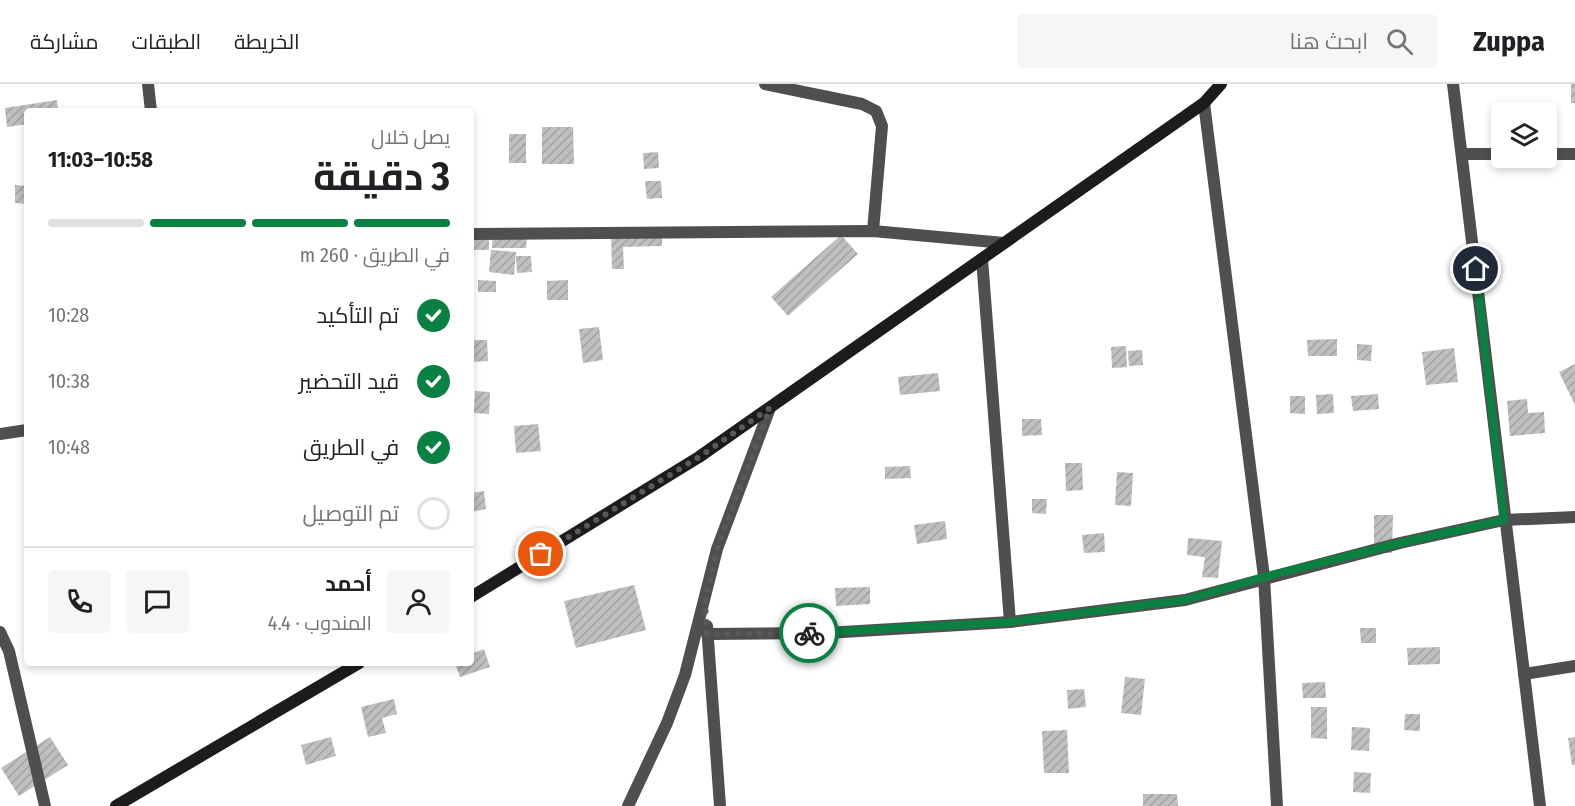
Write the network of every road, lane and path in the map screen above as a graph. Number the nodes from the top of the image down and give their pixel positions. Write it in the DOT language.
graph roads {
  1 [pos="148,84"];
  2 [pos="765,84"];
  3 [pos="1221,84"];
  4 [pos="1453,84"];
  5 [pos="1204,103"];
  6 [pos="151,108"];
  7 [pos="1463,154"];
  8 [pos="1491,154"];
  9 [pos="1557,154"];
  10 [pos="1575,154"];
  11 [pos="873,231"];
  12 [pos="474,234"];
  13 [pos="1004,243"];
  14 [pos="982,259"];
  15 [pos="770,408"];
  16 [pos="24,430"];
  17 [pos="0,434"];
  18 [pos="1575,517"];
  19 [pos="1504,520"];
  20 [pos="1264,577"];
  21 [pos="477,588"];
  22 [pos="705,601"];
  23 [pos="1010,622"];
  24 [pos="0,632"];
  25 [pos="707,634"];
  26 [pos="354,666"];
  27 [pos="1575,666"];
  28 [pos="1524,674"];
  29 [pos="45,806"];
  30 [pos="116,806"];
  31 [pos="628,806"];
  32 [pos="720,806"];
  33 [pos="1276,806"];
  34 [pos="1540,806"];
  1 -- 6 [label="street"];
  2 -- 11 [label="street"];
  3 -- 5 [label="street"];
  4 -- 7 [label="street"];
  5 -- 13 [label="street"];
  5 -- 20 [label="street"];
  7 -- 8 [label="street"];
  7 -- 19 [label="street"];
  9 -- 10 [label="street"];
  11 -- 12 [label="street"];
  11 -- 13 [label="street"];
  13 -- 14 [label="street"];
  14 -- 15 [label="street"];
  14 -- 23 [label="street"];
  15 -- 21 [label="street"];
  15 -- 22 [label="street"];
  16 -- 17 [label="street"];
  18 -- 19 [label="street"];
  19 -- 20 [label="street"];
  19 -- 28 [label="street"];
  20 -- 23 [label="street"];
  20 -- 33 [label="street"];
  22 -- 25 [label="street"];
  22 -- 31 [label="street"];
  23 -- 25 [label="street"];
  24 -- 29 [label="street"];
  25 -- 32 [label="street"];
  26 -- 30 [label="street"];
  27 -- 28 [label="street"];
  28 -- 34 [label="street"];
}
